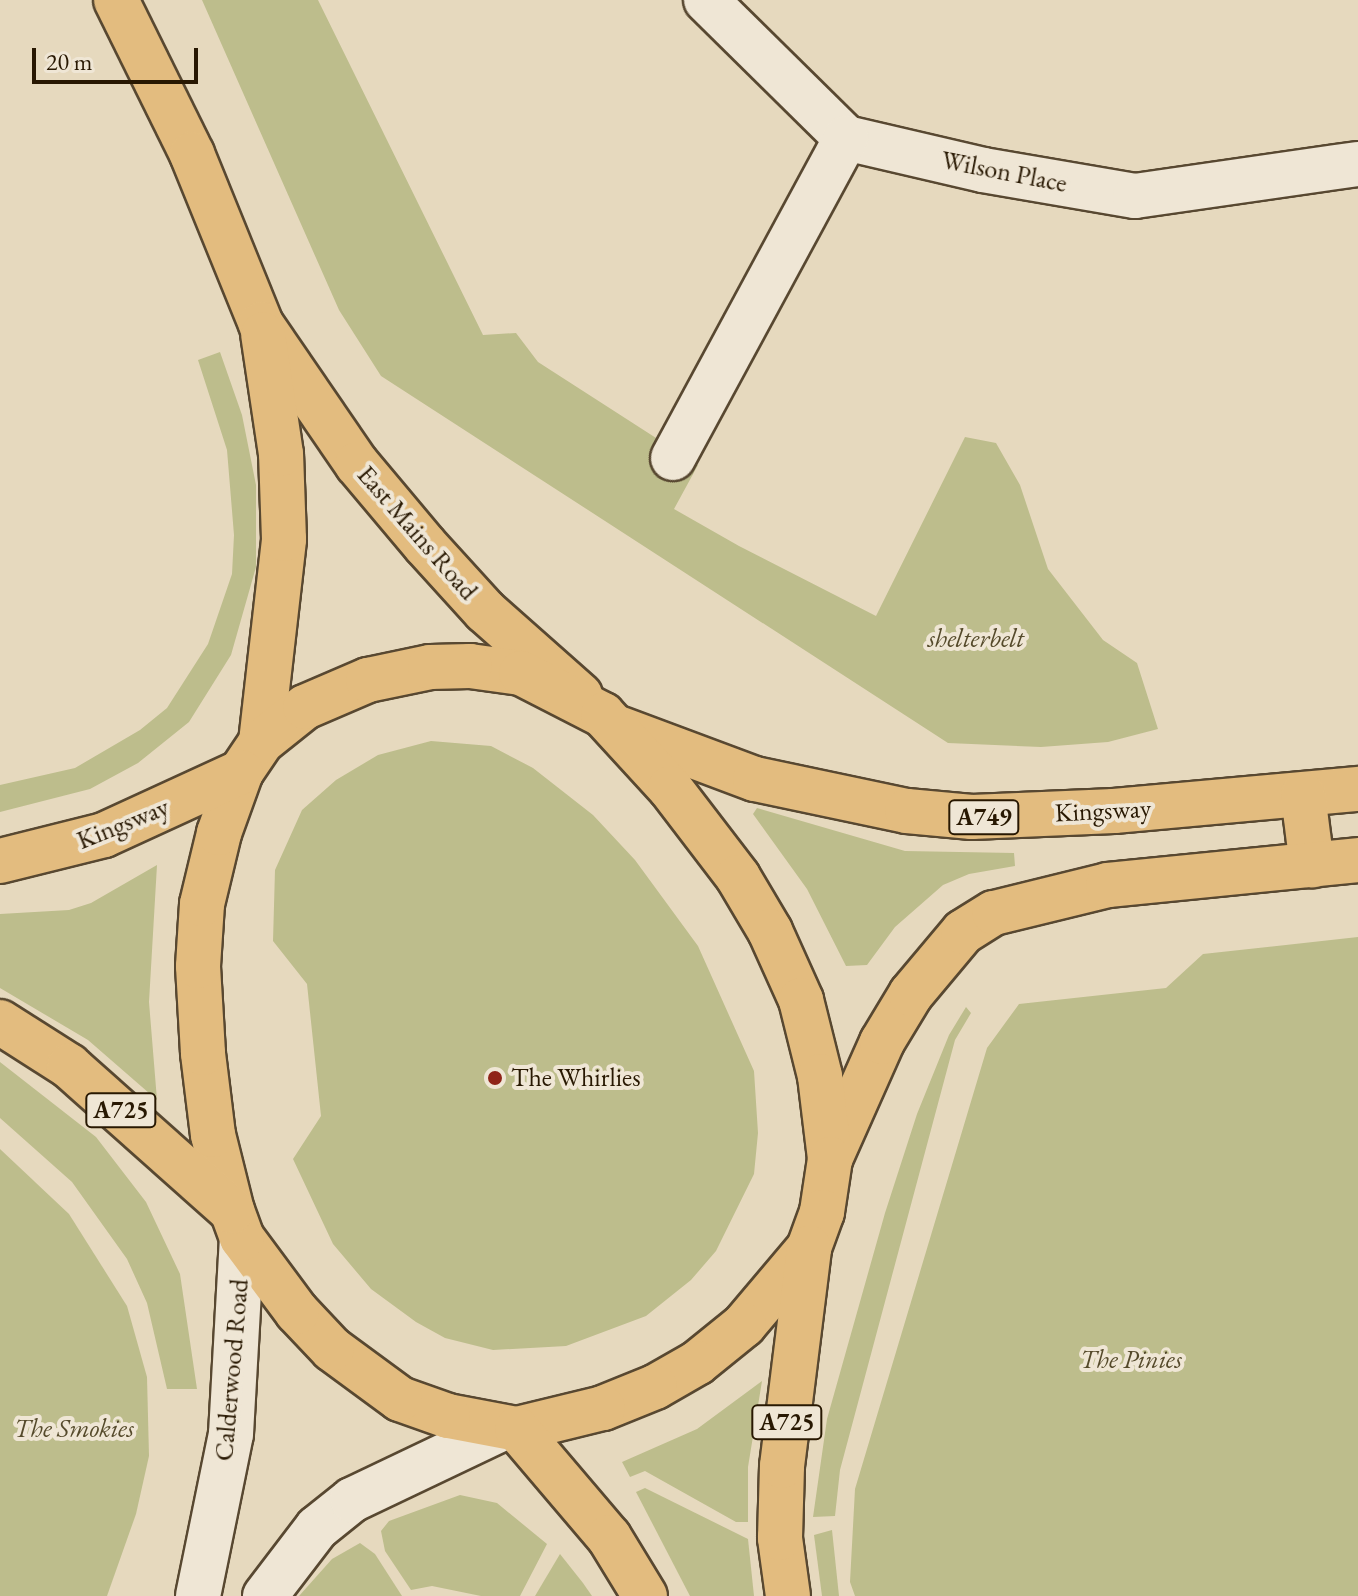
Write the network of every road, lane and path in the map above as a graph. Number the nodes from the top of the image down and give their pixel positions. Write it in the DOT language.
graph roads {
  1 [pos="116,0"];
  2 [pos="706,0"];
  3 [pos="846,138"];
  4 [pos="1358,164"];
  5 [pos="261,324"];
  6 [pos="673,458"];
  7 [pos="612,722"];
  8 [pos="251,757"];
  9 [pos="1358,789"];
  10 [pos="1303,795"];
  11 [pos="1358,860"];
  12 [pos="0,861"];
  13 [pos="1312,865"];
  14 [pos="0,1022"];
  15 [pos="830,1159"];
  16 [pos="237,1224"];
  17 [pos="809,1248"];
  18 [pos="510,1428"];
  19 [pos="198,1596"];
  20 [pos="265,1596"];
  21 [pos="645,1596"];
  22 [pos="788,1596"];
  1 -- 5 [label="main road, East Mains Road"];
  2 -- 3 [label="street"];
  3 -- 4 [label="street, Wilson Place"];
  3 -- 6 [label="street"];
  5 -- 7 [label="main road, East Mains Road"];
  5 -- 8 [label="main road, East Mains Road"];
  7 -- 8 [label="main road, Kingsway"];
  7 -- 10 [label="main road, Kingsway / A749"];
  7 -- 15 [label="main road"];
  8 -- 12 [label="main road, Kingsway"];
  8 -- 16 [label="main road, East Mains Road"];
  9 -- 10 [label="main road, Kingsway / A749"];
  10 -- 13 [label="main road"];
  11 -- 13 [label="main road"];
  13 -- 15 [label="main road"];
  14 -- 16 [label="main road, A725"];
  15 -- 17 [label="main road"];
  16 -- 18 [label="main road"];
  16 -- 19 [label="street, Calderwood Road"];
  17 -- 18 [label="main road"];
  17 -- 22 [label="main road, A725"];
  18 -- 20 [label="street"];
  18 -- 21 [label="main road"];
}
